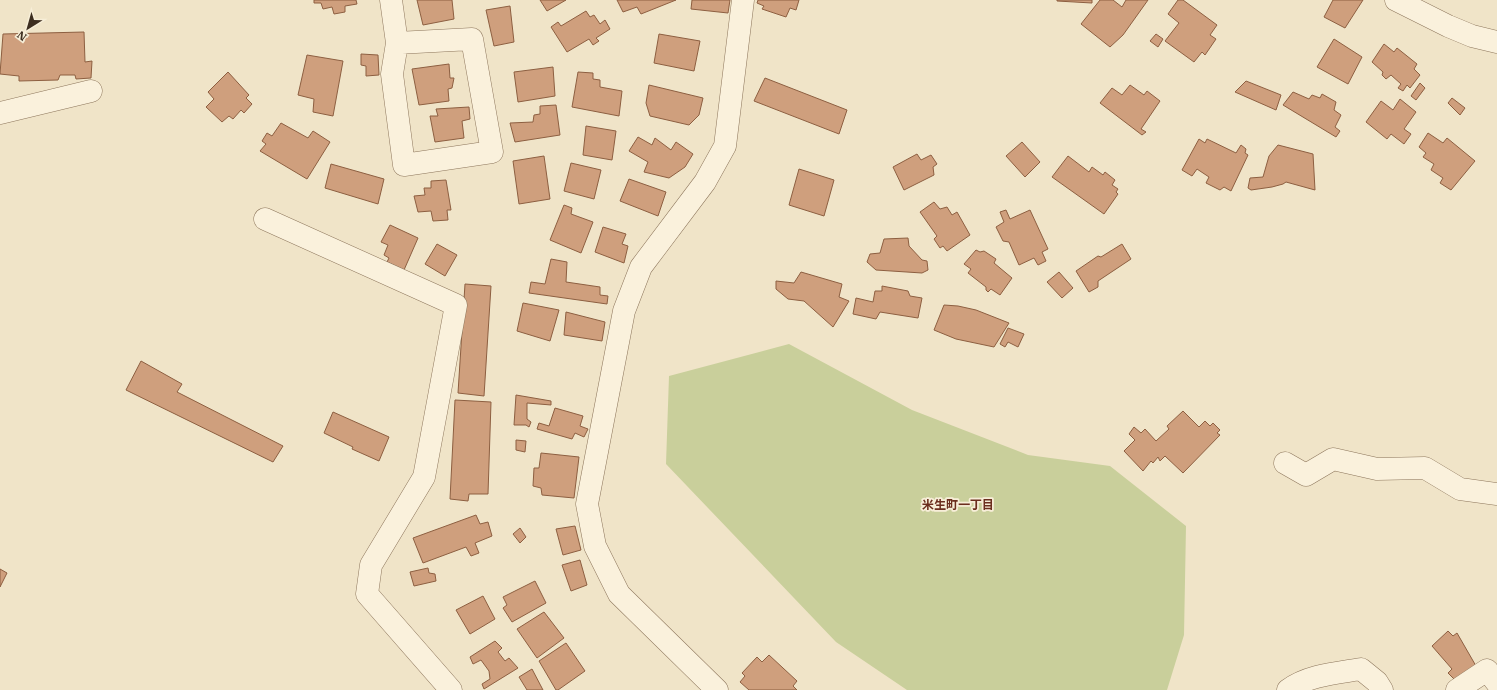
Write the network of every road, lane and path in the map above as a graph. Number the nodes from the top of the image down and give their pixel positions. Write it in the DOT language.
graph roads {
  1 [pos="391,0"];
  2 [pos="743,0"];
  3 [pos="1396,0"];
  4 [pos="1497,42"];
  5 [pos="398,43"];
  6 [pos="91,92"];
  7 [pos="0,113"];
  8 [pos="265,219"];
  9 [pos="1285,463"];
  10 [pos="1497,494"];
  11 [pos="1497,683"];
  12 [pos="450,690"];
  13 [pos="716,690"];
  14 [pos="1288,690"];
  15 [pos="1382,690"];
  16 [pos="1457,690"];
  1 -- 5 [label="street"];
  2 -- 13 [label="street"];
  3 -- 4 [label="street"];
  5 -- 5 [label="street"];
  6 -- 7 [label="street"];
  8 -- 12 [label="street"];
  9 -- 10 [label="street"];
  11 -- 16 [label="street"];
  14 -- 15 [label="street"];
}
